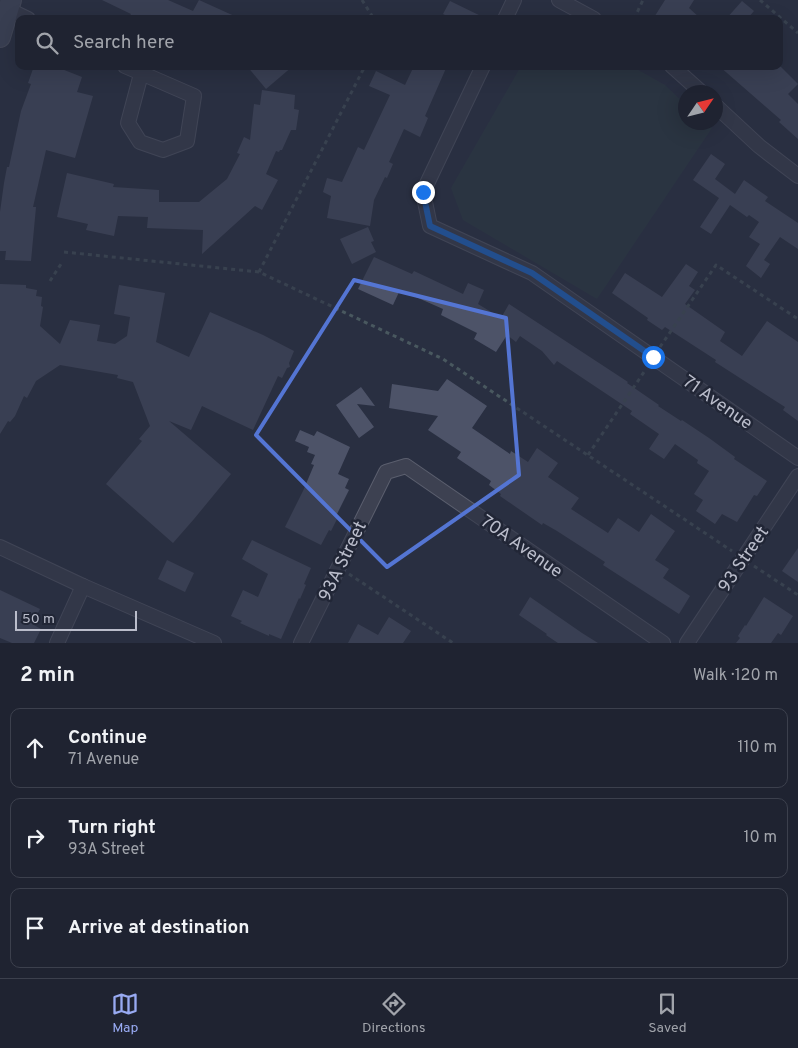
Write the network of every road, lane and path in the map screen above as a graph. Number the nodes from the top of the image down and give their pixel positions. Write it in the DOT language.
graph roads {
  1 [pos="362,0"];
  2 [pos="514,0"];
  3 [pos="559,0"];
  4 [pos="643,0"];
  5 [pos="760,0"];
  6 [pos="6,5"];
  7 [pos="22,15"];
  8 [pos="371,15"];
  9 [pos="507,15"];
  10 [pos="587,15"];
  11 [pos="636,15"];
  12 [pos="777,15"];
  13 [pos="783,20"];
  14 [pos="798,33"];
  15 [pos="0,37"];
  16 [pos="133,70"];
  17 [pos="363,70"];
  18 [pos="481,70"];
  19 [pos="676,70"];
  20 [pos="141,74"];
  21 [pos="693,85"];
  22 [pos="723,112"];
  23 [pos="798,176"];
  24 [pos="64,252"];
  25 [pos="61,264"];
  26 [pos="259,272"];
  27 [pos="50,280"];
  28 [pos="798,320"];
  29 [pos="653,357"];
  30 [pos="588,455"];
  31 [pos="798,458"];
  32 [pos="798,476"];
  33 [pos="382,480"];
  34 [pos="0,547"];
  35 [pos="743,558"];
  36 [pos="339,567"];
  37 [pos="84,586"];
  38 [pos="798,595"];
  39 [pos="56,643"];
  40 [pos="214,643"];
  41 [pos="301,643"];
  42 [pos="453,643"];
  43 [pos="663,643"];
  44 [pos="687,643"];
  1 -- 8 [label="path"];
  2 -- 9 [label="street"];
  3 -- 10 [label="street"];
  4 -- 11 [label="path"];
  5 -- 12 [label="path"];
  6 -- 7 [label="street"];
  6 -- 15 [label="street"];
  13 -- 14 [label="path"];
  16 -- 20 [label="street"];
  17 -- 26 [label="path"];
  18 -- 29 [label="street, 71 Avenue"];
  19 -- 21 [label="street"];
  20 -- 20 [label="street"];
  22 -- 23 [label="street"];
  24 -- 26 [label="path"];
  25 -- 27 [label="path"];
  26 -- 30 [label="path"];
  28 -- 29 [label="path"];
  29 -- 30 [label="path"];
  29 -- 31 [label="street, 71 Avenue"];
  30 -- 35 [label="path"];
  32 -- 35 [label="street, 93 Street"];
  33 -- 36 [label="street, 93A Street"];
  33 -- 43 [label="street, 70A Avenue"];
  34 -- 37 [label="street"];
  35 -- 38 [label="path"];
  35 -- 44 [label="street, 93 Street"];
  36 -- 41 [label="street, 93A Street"];
  36 -- 42 [label="path"];
  37 -- 39 [label="street"];
  37 -- 40 [label="street"];
}
